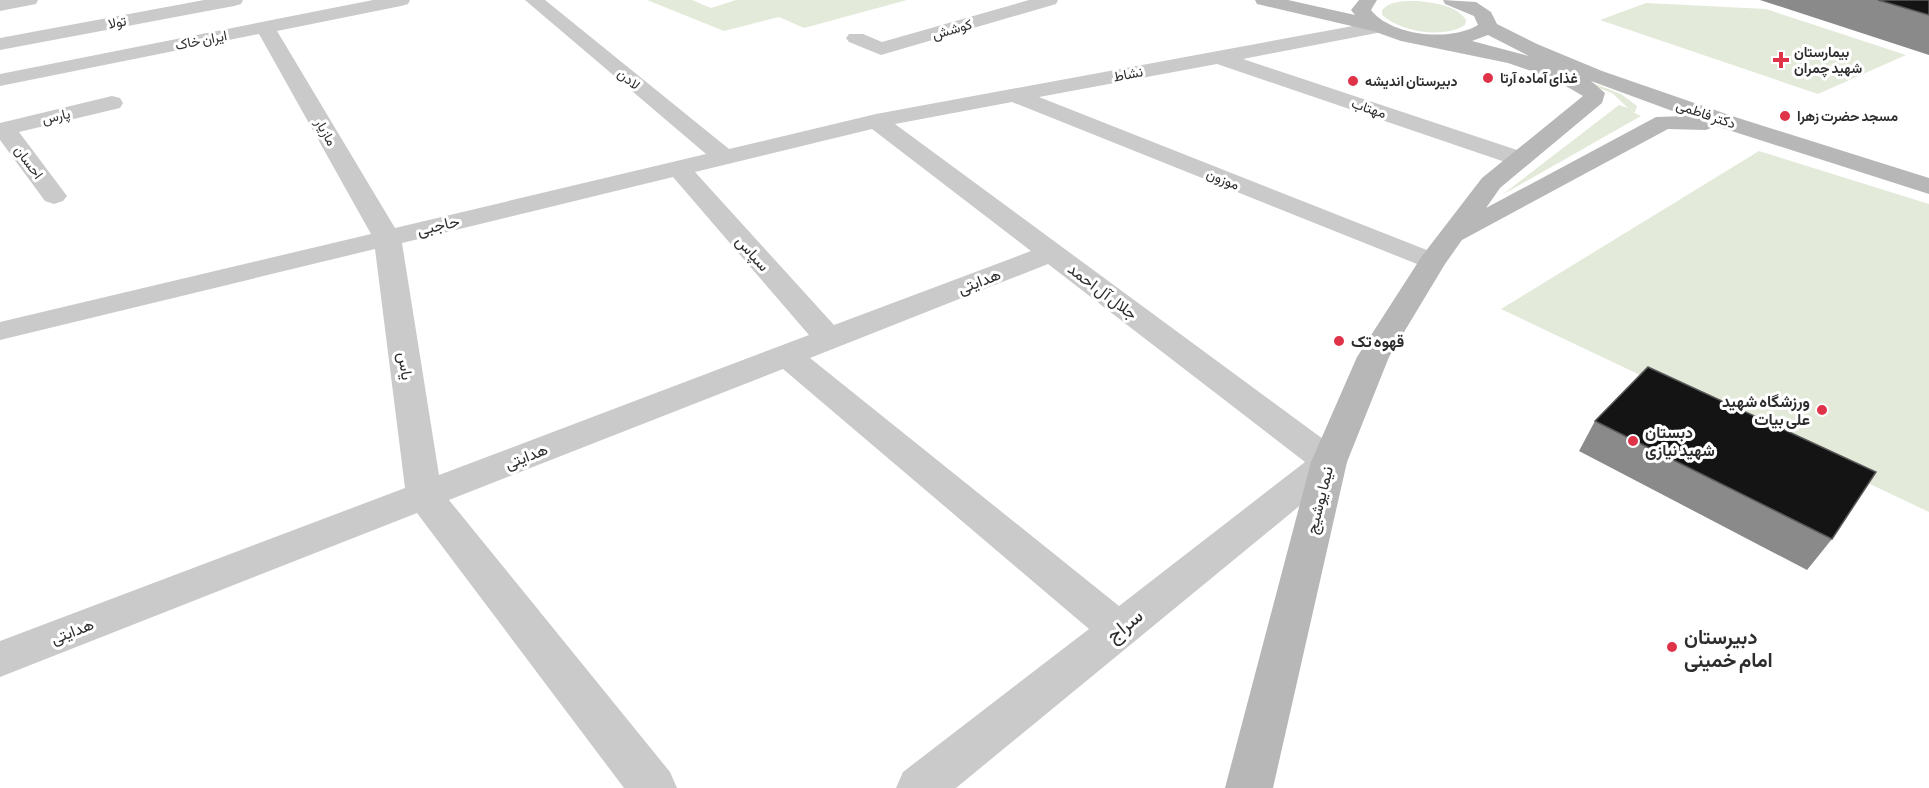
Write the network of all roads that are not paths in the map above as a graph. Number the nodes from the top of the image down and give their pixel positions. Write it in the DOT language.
graph roads {
  1 [pos="29,0"];
  2 [pos="234,0"];
  3 [pos="401,0"];
  4 [pos="534,0"];
  5 [pos="1049,0"];
  6 [pos="1264,0"];
  7 [pos="1368,0"];
  8 [pos="1452,0"];
  9 [pos="0,5"];
  10 [pos="341,6"];
  11 [pos="135,9"];
  12 [pos="1485,14"];
  13 [pos="265,27"];
  14 [pos="1380,27"];
  15 [pos="856,38"];
  16 [pos="1429,39"];
  17 [pos="0,44"];
  18 [pos="1218,57"];
  19 [pos="0,80"];
  20 [pos="1014,95"];
  21 [pos="112,103"];
  22 [pos="876,121"];
  23 [pos="1744,127"];
  24 [pos="2,129"];
  25 [pos="724,158"];
  26 [pos="1520,159"];
  27 [pos="678,168"];
  28 [pos="1929,186"];
  29 [pos="54,196"];
  30 [pos="387,237"];
  31 [pos="1441,250"];
  32 [pos="1051,253"];
  33 [pos="0,331"];
  34 [pos="829,339"];
  35 [pos="786,355"];
  36 [pos="1329,462"];
  37 [pos="424,495"];
  38 [pos="1118,629"];
  39 [pos="0,658"];
  40 [pos="652,788"];
  41 [pos="920,788"];
  42 [pos="1249,788"];
  1 -- 9 [label="street"];
  2 -- 11 [label="street, تولا"];
  3 -- 10 [label="street, ایران خاک"];
  4 -- 25 [label="street, لادن"];
  5 -- 15 [label="street, کوشش"];
  6 -- 14 [label="street"];
  7 -- 14 [label="street"];
  8 -- 12 [label="street, دکتر فاطمی"];
  10 -- 13 [label="street, ایران خاک"];
  11 -- 17 [label="street, تولا"];
  12 -- 16 [label="street"];
  12 -- 23 [label="street, دکتر فاطمی"];
  13 -- 19 [label="street, ایران خاک"];
  13 -- 30 [label="street, مازیار"];
  14 -- 16 [label="street"];
  14 -- 18 [label="street, نشاط"];
  16 -- 26 [label="street, نیما یوشیج"];
  18 -- 20 [label="street, نشاط"];
  18 -- 26 [label="street, مهتاب"];
  20 -- 22 [label="street, نشاط"];
  20 -- 31 [label="street, موزون"];
  21 -- 24 [label="street, پارس"];
  22 -- 25 [label="street, حاجبی"];
  22 -- 32 [label="street, جلال آل احمد"];
  23 -- 28 [label="street, دکتر فاطمی"];
  23 -- 31 [label="street, نیما یوشیج"];
  24 -- 29 [label="street, احسان"];
  25 -- 27 [label="street, حاجبی"];
  26 -- 31 [label="street, نیما یوشیج"];
  27 -- 30 [label="street, حاجبی"];
  27 -- 34 [label="street, سپاس"];
  30 -- 33 [label="street, حاجبی"];
  30 -- 37 [label="street, یاس"];
  31 -- 36 [label="street, نیما یوشیج"];
  32 -- 34 [label="street, هدایتی"];
  32 -- 36 [label="street, جلال آل احمد"];
  34 -- 35 [label="street, هدایتی"];
  35 -- 37 [label="street, هدایتی"];
  35 -- 38 [label="street"];
  36 -- 38 [label="street, سراج"];
  36 -- 42 [label="street, نیما یوشیج"];
  37 -- 39 [label="street, هدایتی"];
  37 -- 40 [label="street"];
  38 -- 41 [label="street, سراج"];
}
